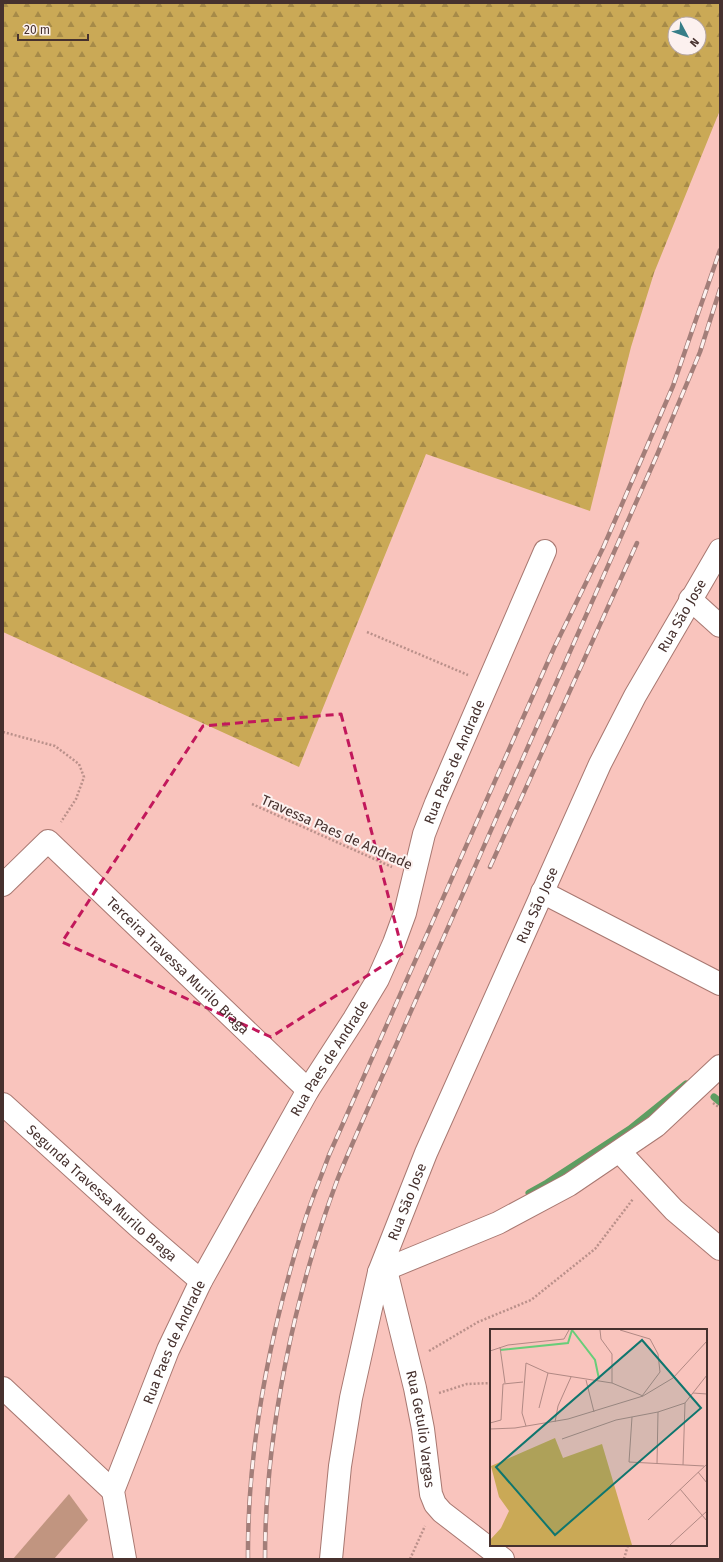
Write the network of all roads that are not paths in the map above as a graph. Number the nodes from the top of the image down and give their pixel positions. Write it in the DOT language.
graph roads {
  1 [pos="720,550"];
  2 [pos="545,551"];
  3 [pos="690,599"];
  4 [pos="720,626"];
  5 [pos="3,885"];
  6 [pos="542,892"];
  7 [pos="720,984"];
  8 [pos="720,1066"];
  9 [pos="308,1090"];
  10 [pos="3,1104"];
  11 [pos="620,1152"];
  12 [pos="720,1249"];
  13 [pos="383,1271"];
  14 [pos="201,1281"];
  15 [pos="3,1388"];
  16 [pos="113,1491"];
  17 [pos="125,1559"];
  18 [pos="331,1559"];
  19 [pos="503,1559"];
  1 -- 3 [label="street, Rua São Jose"];
  2 -- 9 [label="street, Rua Paes de Andrade"];
  3 -- 4 [label="street"];
  3 -- 6 [label="street, Rua São Jose"];
  5 -- 9 [label="street, Terceira Travessa Murilo Braga"];
  6 -- 7 [label="street"];
  6 -- 13 [label="street, Rua São Jose"];
  8 -- 11 [label="street, Rua São Jose"];
  9 -- 14 [label="street, Rua Paes de Andrade"];
  10 -- 14 [label="street, Segunda Travessa Murilo Braga"];
  11 -- 12 [label="street"];
  11 -- 13 [label="street, Rua São Jose"];
  13 -- 18 [label="street, Rua São Jose"];
  13 -- 19 [label="street, Rua Getulio Vargas"];
  14 -- 16 [label="street, Rua Paes de Andrade"];
  15 -- 16 [label="street"];
  16 -- 17 [label="street"];
}
